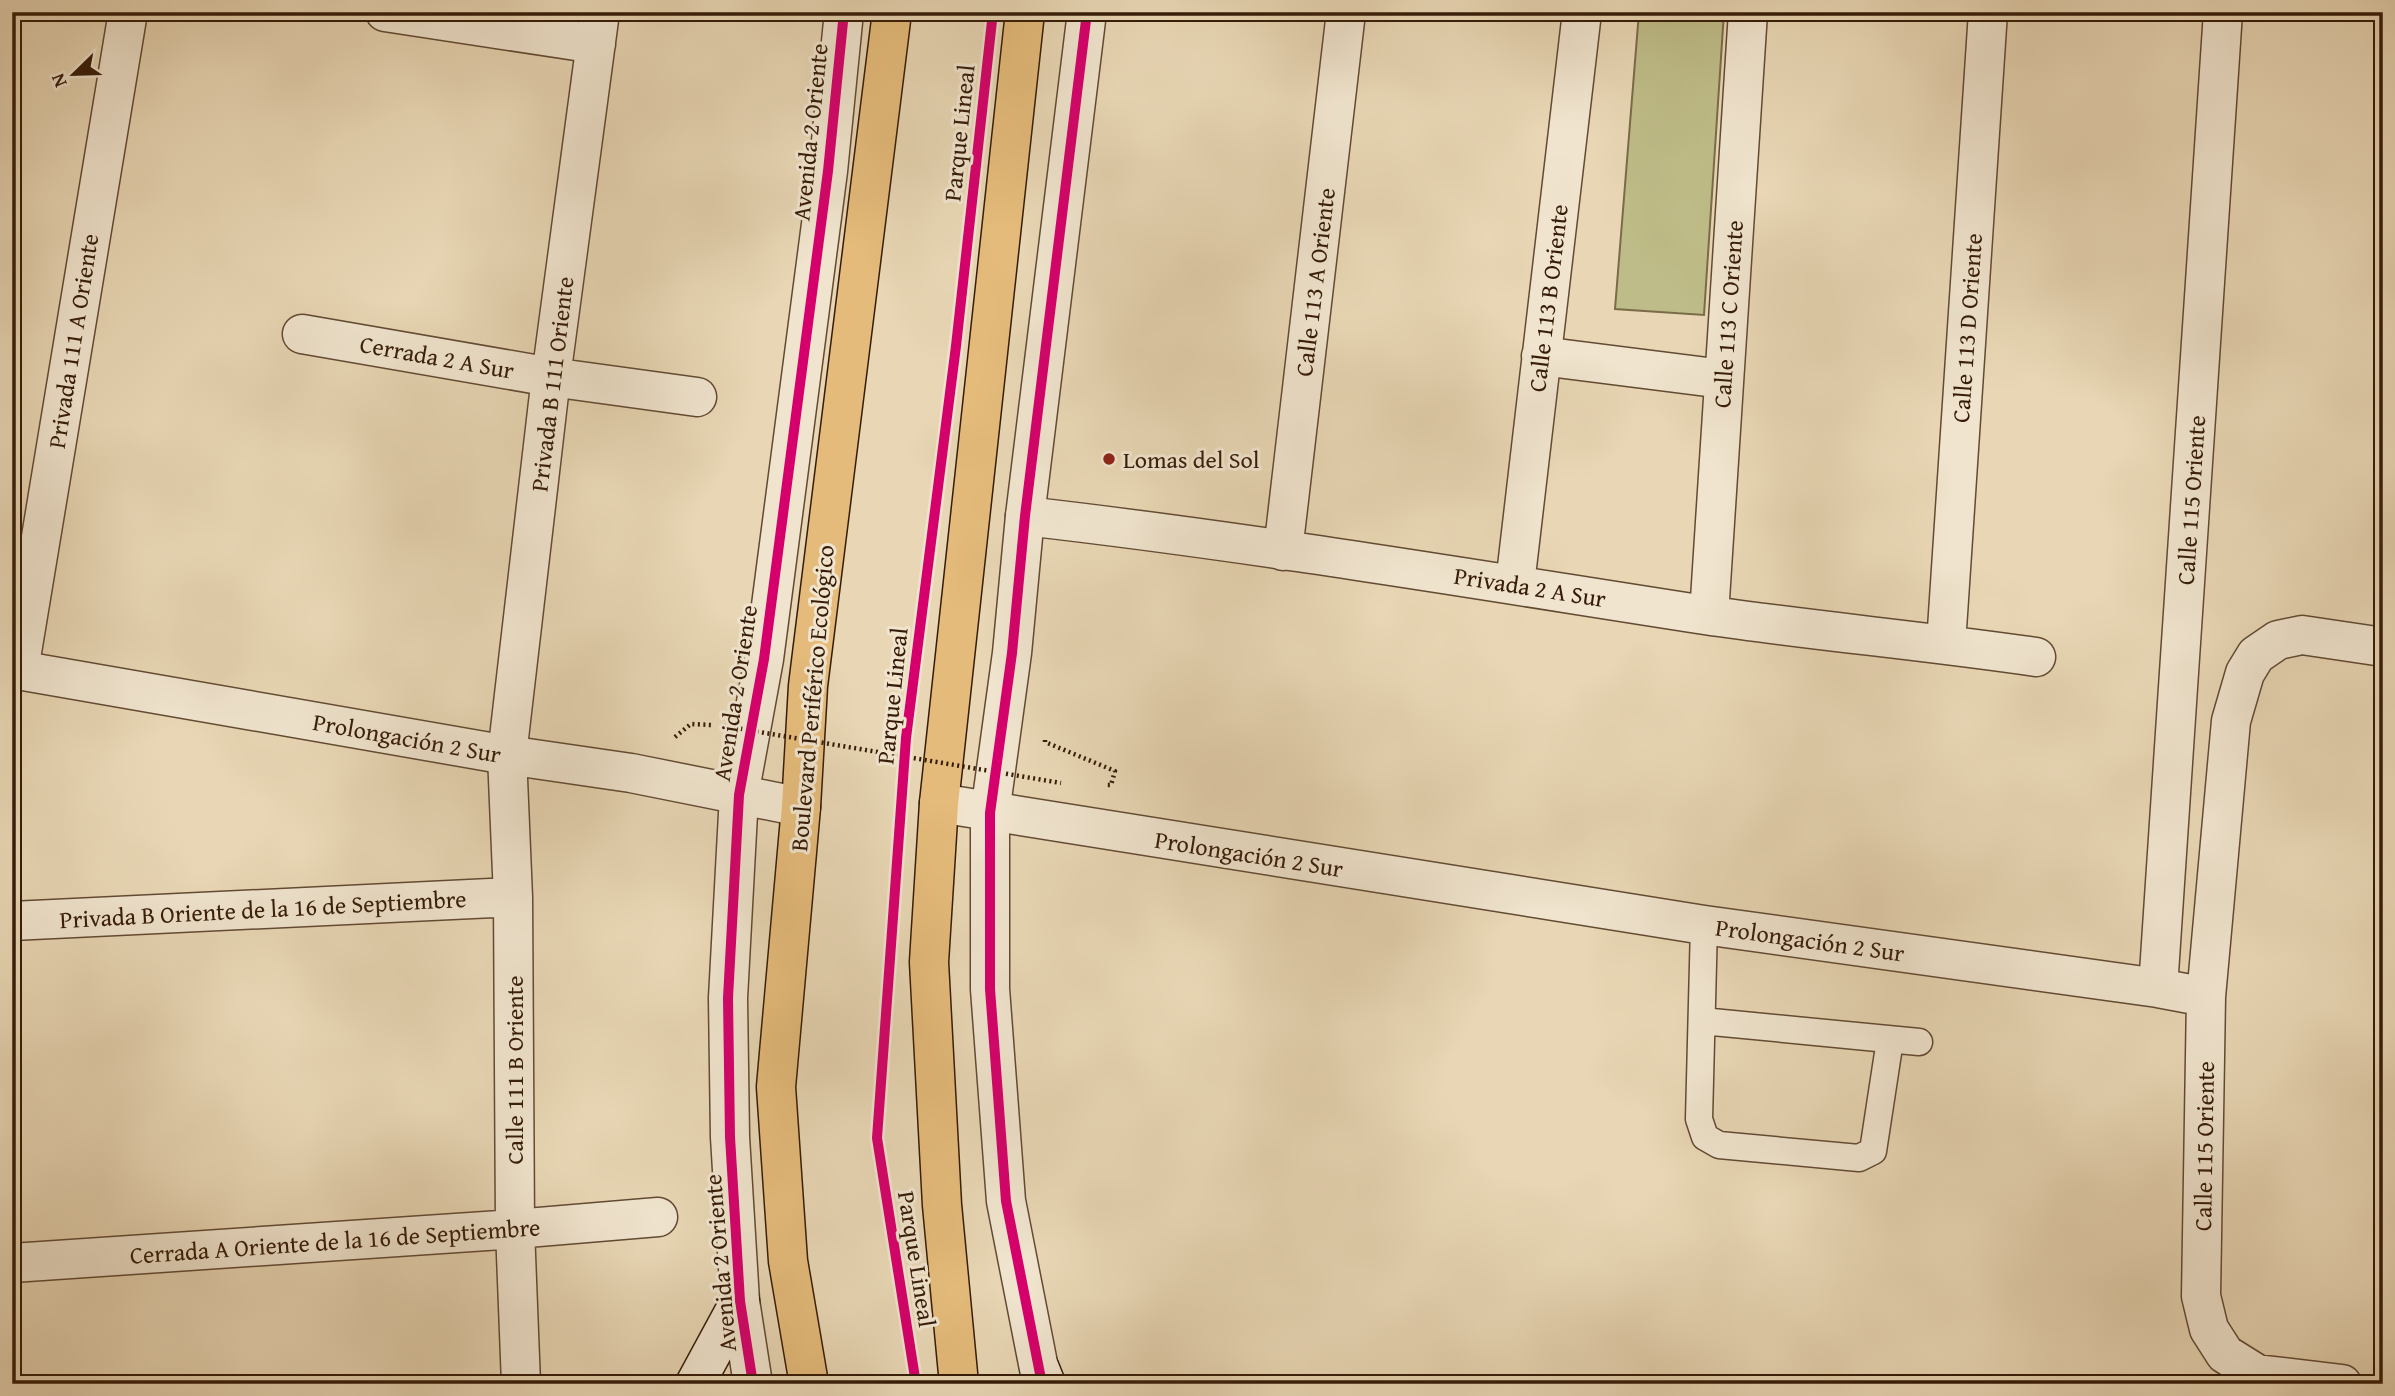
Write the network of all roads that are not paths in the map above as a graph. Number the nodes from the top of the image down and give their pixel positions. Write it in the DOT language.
graph roads {
  1 [pos="128,12"];
  2 [pos="385,12"];
  3 [pos="844,12"];
  4 [pos="892,12"];
  5 [pos="1025,12"];
  6 [pos="1087,12"];
  7 [pos="1346,12"];
  8 [pos="1582,12"];
  9 [pos="1748,12"];
  10 [pos="1988,12"];
  11 [pos="2223,12"];
  12 [pos="598,28"];
  13 [pos="302,334"];
  14 [pos="1541,356"];
  15 [pos="551,377"];
  16 [pos="1723,379"];
  17 [pos="697,397"];
  18 [pos="1025,516"];
  19 [pos="1283,551"];
  20 [pos="1515,584"];
  21 [pos="1709,615"];
  22 [pos="1946,644"];
  23 [pos="2383,647"];
  24 [pos="2036,657"];
  25 [pos="16,669"];
  26 [pos="507,755"];
  27 [pos="739,795"];
  28 [pos="939,803"];
  29 [pos="801,807"];
  30 [pos="990,813"];
  31 [pos="513,897"];
  32 [pos="12,921"];
  33 [pos="1704,925"];
  34 [pos="2158,988"];
  35 [pos="2206,997"];
  36 [pos="1702,1021"];
  37 [pos="1890,1040"];
  38 [pos="1919,1042"];
  39 [pos="657,1217"];
  40 [pos="514,1229"];
  41 [pos="12,1264"];
  42 [pos="740,1301"];
  43 [pos="1043,1379"];
  44 [pos="2256,1379"];
  45 [pos="521,1384"];
  46 [pos="695,1384"];
  47 [pos="753,1384"];
  48 [pos="809,1384"];
  49 [pos="959,1384"];
  50 [pos="2342,1384"];
  1 -- 25 [label="street, Privada 111 A Oriente"];
  2 -- 12 [label="street"];
  3 -- 27 [label="street, Avenida 2 Oriente"];
  4 -- 29 [label="highway, Boulevard Periférico Ecológico"];
  5 -- 28 [label="highway"];
  6 -- 18 [label="street"];
  7 -- 19 [label="street, Calle 113 A Oriente"];
  8 -- 14 [label="street, Calle 113 B Oriente"];
  9 -- 16 [label="street, Calle 113 C Oriente"];
  10 -- 22 [label="street, Calle 113 D Oriente"];
  11 -- 34 [label="street, Calle 115 Oriente"];
  12 -- 15 [label="street, Privada B 111 Oriente"];
  13 -- 15 [label="street, Cerrada 2 A Sur"];
  14 -- 16 [label="street"];
  14 -- 20 [label="street, Calle 113 B Oriente"];
  15 -- 17 [label="street, Cerrada 2 A Sur"];
  15 -- 26 [label="street, Privada B 111 Oriente"];
  16 -- 21 [label="street, Calle 113 C Oriente"];
  18 -- 19 [label="street, Privada 2 A Sur"];
  18 -- 30 [label="street"];
  19 -- 20 [label="street, Privada 2 A Sur"];
  20 -- 21 [label="street, Privada 2 A Sur"];
  21 -- 22 [label="street, Privada 2 A Sur"];
  22 -- 24 [label="street, Privada 2 A Sur"];
  23 -- 35 [label="street"];
  25 -- 26 [label="street, Prolongación 2 Sur"];
  26 -- 27 [label="street, Prolongación 2 Sur"];
  26 -- 31 [label="street, Calle 111 B Oriente"];
  27 -- 29 [label="street, Prolongación 2 Sur"];
  27 -- 42 [label="street, Avenida 2 Oriente"];
  28 -- 30 [label="street, Prolongación 2 Sur"];
  28 -- 49 [label="highway"];
  29 -- 48 [label="highway, Boulevard Periférico Ecológico"];
  30 -- 33 [label="street, Prolongación 2 Sur"];
  30 -- 43 [label="street"];
  31 -- 32 [label="street, Privada B Oriente de la 16 de Septiembre"];
  31 -- 40 [label="street, Calle 111 B Oriente"];
  33 -- 34 [label="street, Prolongación 2 Sur"];
  33 -- 36 [label="lane"];
  34 -- 35 [label="street, Prolongación 2 Sur"];
  35 -- 44 [label="street, Calle 115 Oriente"];
  36 -- 37 [label="lane"];
  36 -- 37 [label="lane"];
  37 -- 38 [label="lane"];
  39 -- 40 [label="street, Cerrada A Oriente de la 16 de Septiembre"];
  40 -- 41 [label="street, Cerrada A Oriente de la 16 de Septiembre"];
  40 -- 45 [label="street, Calle 111 B Oriente"];
  42 -- 46 [label="street"];
  42 -- 47 [label="street, Avenida 2 Oriente"];
  44 -- 50 [label="street"];
}
